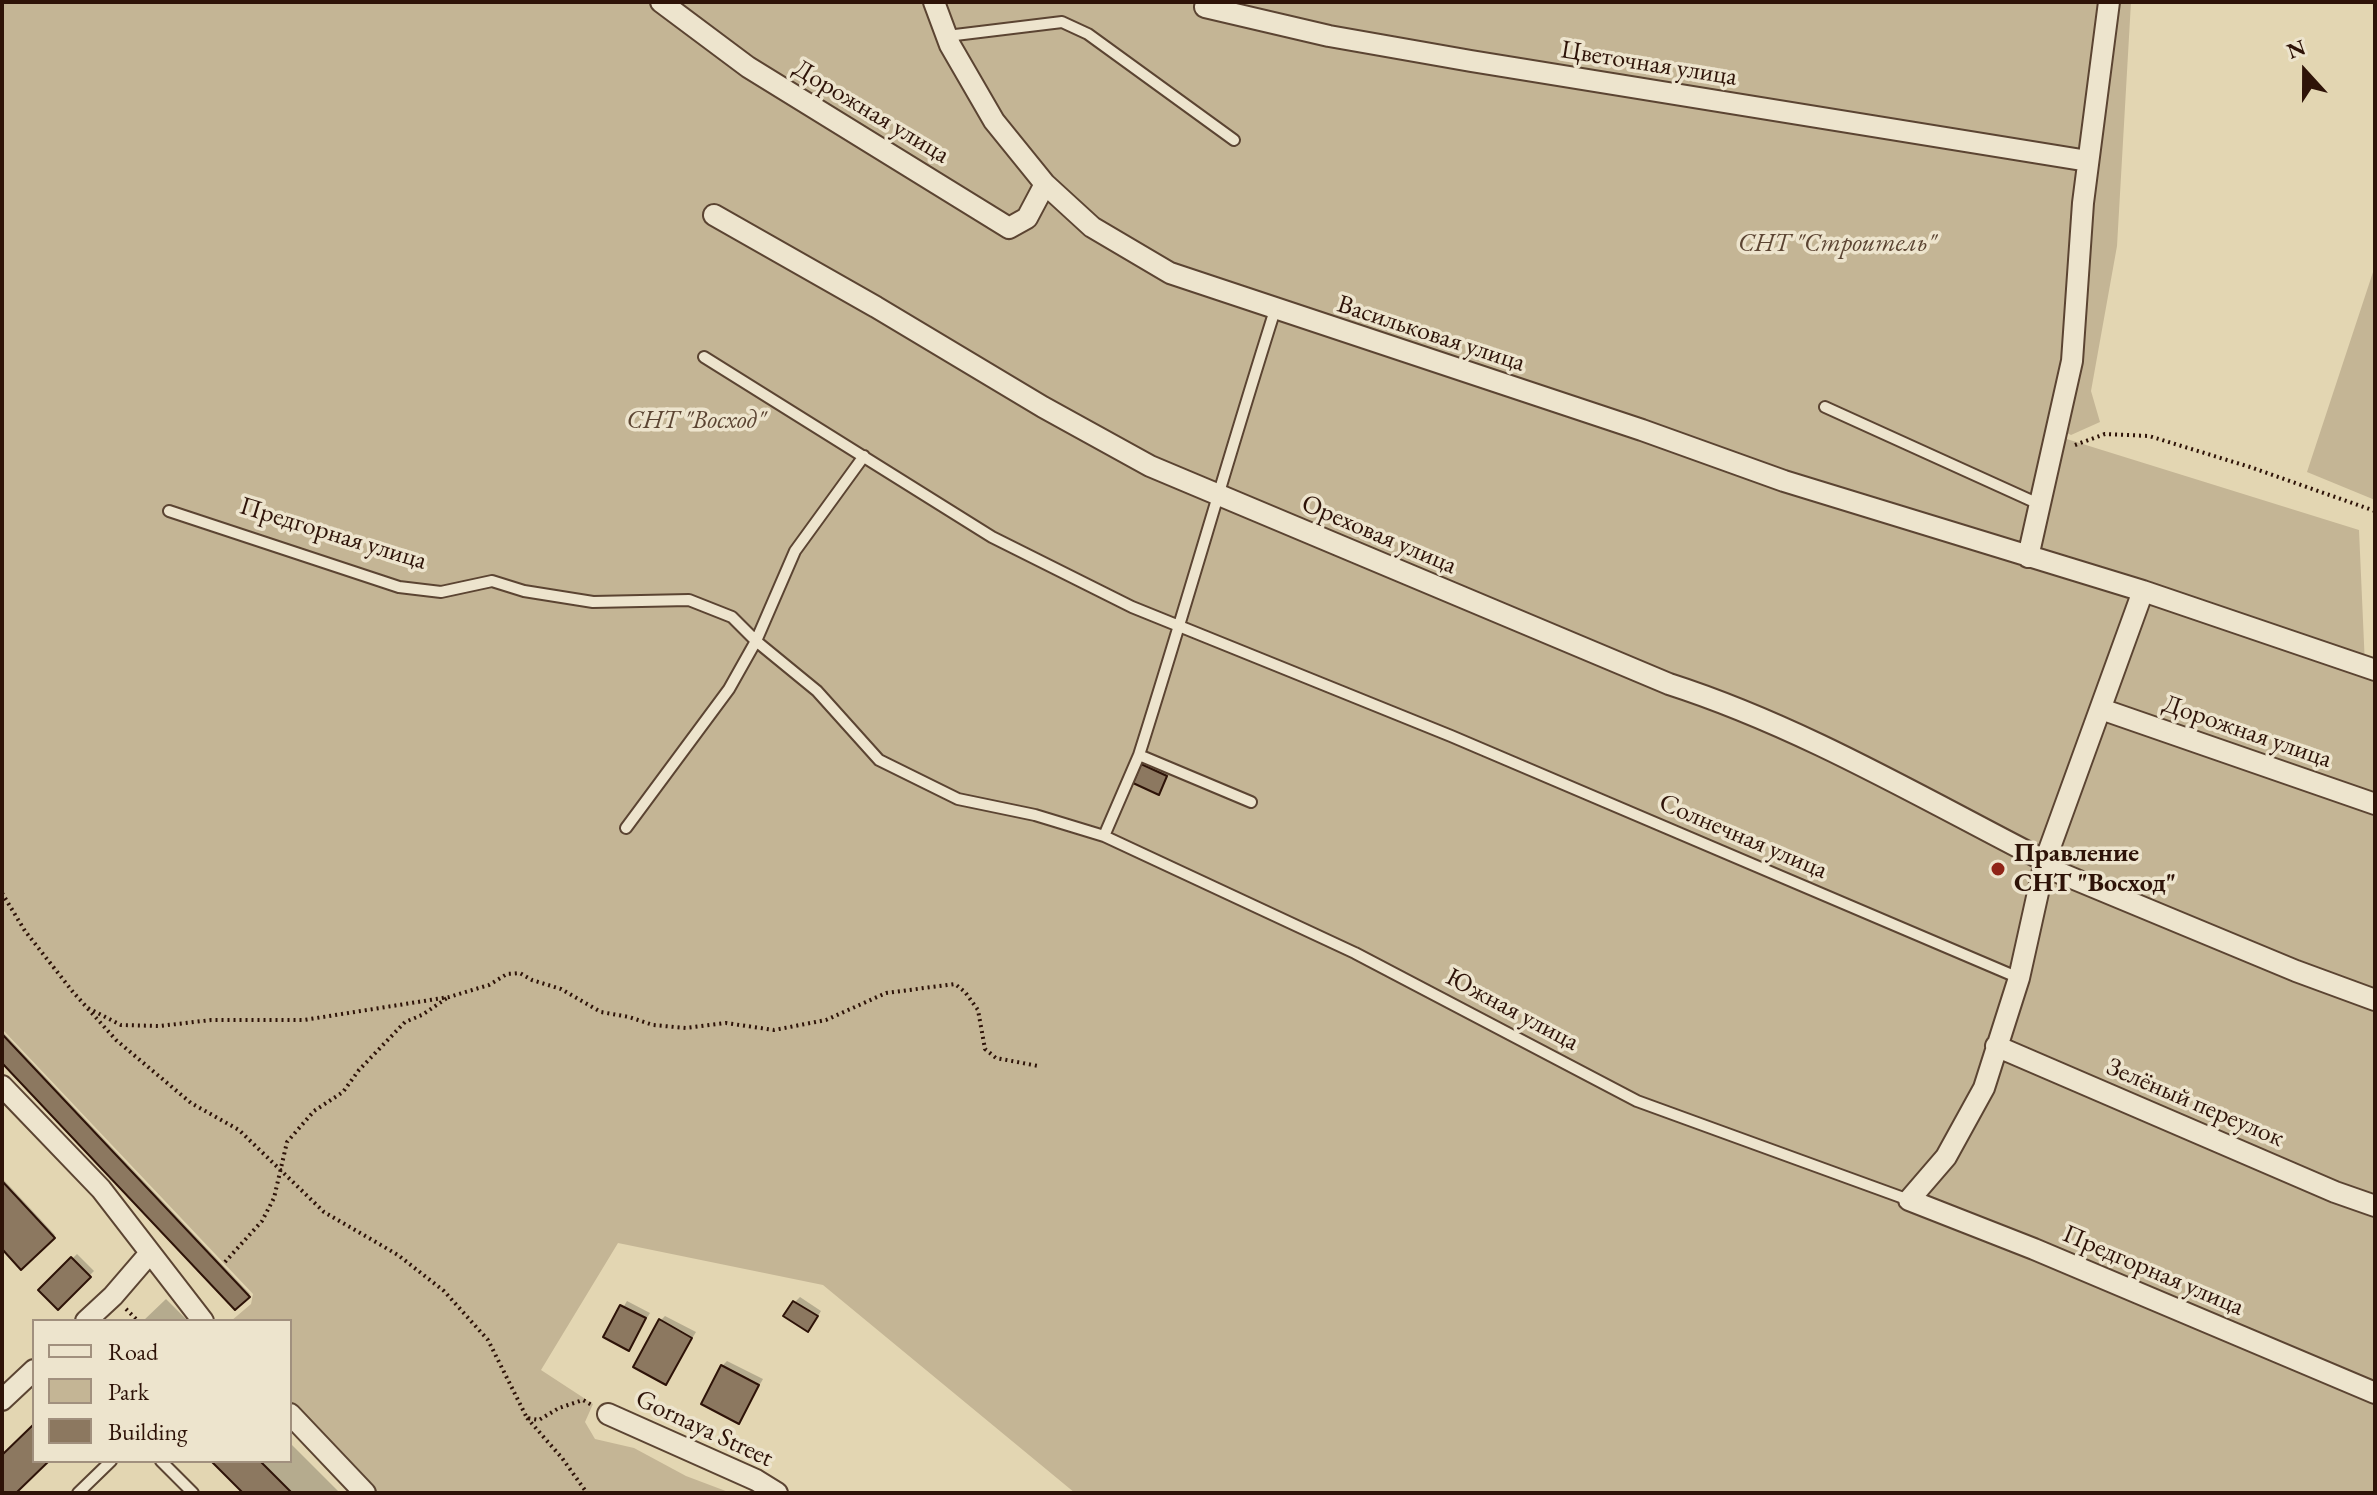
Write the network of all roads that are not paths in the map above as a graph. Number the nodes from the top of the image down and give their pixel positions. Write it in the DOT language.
graph roads {
  1 [pos="661,2"];
  2 [pos="934,2"];
  3 [pos="2109,2"];
  4 [pos="1205,7"];
  5 [pos="947,36"];
  6 [pos="1234,140"];
  7 [pos="2088,161"];
  8 [pos="1045,184"];
  9 [pos="714,215"];
  10 [pos="1275,310"];
  11 [pos="704,357"];
  12 [pos="1825,407"];
  13 [pos="864,456"];
  14 [pos="1216,495"];
  15 [pos="2041,505"];
  16 [pos="169,511"];
  17 [pos="2028,557"];
  18 [pos="2143,591"];
  19 [pos="1180,628"];
  20 [pos="756,641"];
  21 [pos="2375,670"];
  22 [pos="2101,709"];
  23 [pos="1139,755"];
  24 [pos="1251,802"];
  25 [pos="2375,804"];
  26 [pos="626,828"];
  27 [pos="1104,836"];
  28 [pos="2044,864"];
  29 [pos="2019,978"];
  30 [pos="2375,1000"];
  31 [pos="1996,1046"];
  32 [pos="2,1086"];
  33 [pos="1909,1200"];
  34 [pos="2375,1206"];
  35 [pos="150,1253"];
  36 [pos="88,1319"];
  37 [pos="201,1319"];
  38 [pos="32,1372"];
  39 [pos="2375,1393"];
  40 [pos="2,1400"];
  41 [pos="608,1414"];
  42 [pos="292,1416"];
  43 [pos="109,1463"];
  44 [pos="163,1463"];
  45 [pos="78,1493"];
  46 [pos="193,1493"];
  47 [pos="365,1493"];
  48 [pos="777,1493"];
  1 -- 8 [label="street, Дорожная улица"];
  2 -- 5 [label="street, Васильковая улица"];
  3 -- 7 [label="street"];
  4 -- 7 [label="street, Цветочная улица"];
  5 -- 6 [label="lane"];
  5 -- 8 [label="street, Васильковая улица"];
  7 -- 15 [label="street"];
  8 -- 10 [label="street, Васильковая улица"];
  9 -- 14 [label="street, Ореховая улица"];
  10 -- 14 [label="lane"];
  10 -- 17 [label="street, Васильковая улица"];
  11 -- 13 [label="lane, Солнечная улица"];
  12 -- 15 [label="lane"];
  13 -- 19 [label="lane, Солнечная улица"];
  13 -- 20 [label="lane"];
  14 -- 19 [label="lane"];
  14 -- 28 [label="street, Ореховая улица"];
  15 -- 17 [label="street"];
  16 -- 20 [label="lane, Предгорная улица"];
  17 -- 18 [label="street, Васильковая улица"];
  18 -- 21 [label="street, Васильковая улица"];
  18 -- 22 [label="street"];
  19 -- 23 [label="lane"];
  19 -- 29 [label="lane, Солнечная улица"];
  20 -- 26 [label="lane"];
  20 -- 27 [label="lane, Предгорная улица"];
  22 -- 25 [label="street, Дорожная улица"];
  22 -- 28 [label="street"];
  23 -- 24 [label="lane"];
  23 -- 27 [label="lane"];
  27 -- 33 [label="lane, Южная улица"];
  28 -- 29 [label="street"];
  28 -- 30 [label="street, Ореховая улица"];
  29 -- 31 [label="street"];
  31 -- 33 [label="street"];
  31 -- 34 [label="street, Зелёный переулок"];
  32 -- 35 [label="street"];
  33 -- 39 [label="street, Предгорная улица"];
  35 -- 36 [label="street"];
  35 -- 37 [label="street"];
  38 -- 40 [label="street"];
  41 -- 48 [label="street, Gornaya Street"];
  42 -- 47 [label="street"];
  43 -- 45 [label="lane"];
  44 -- 46 [label="lane"];
}
